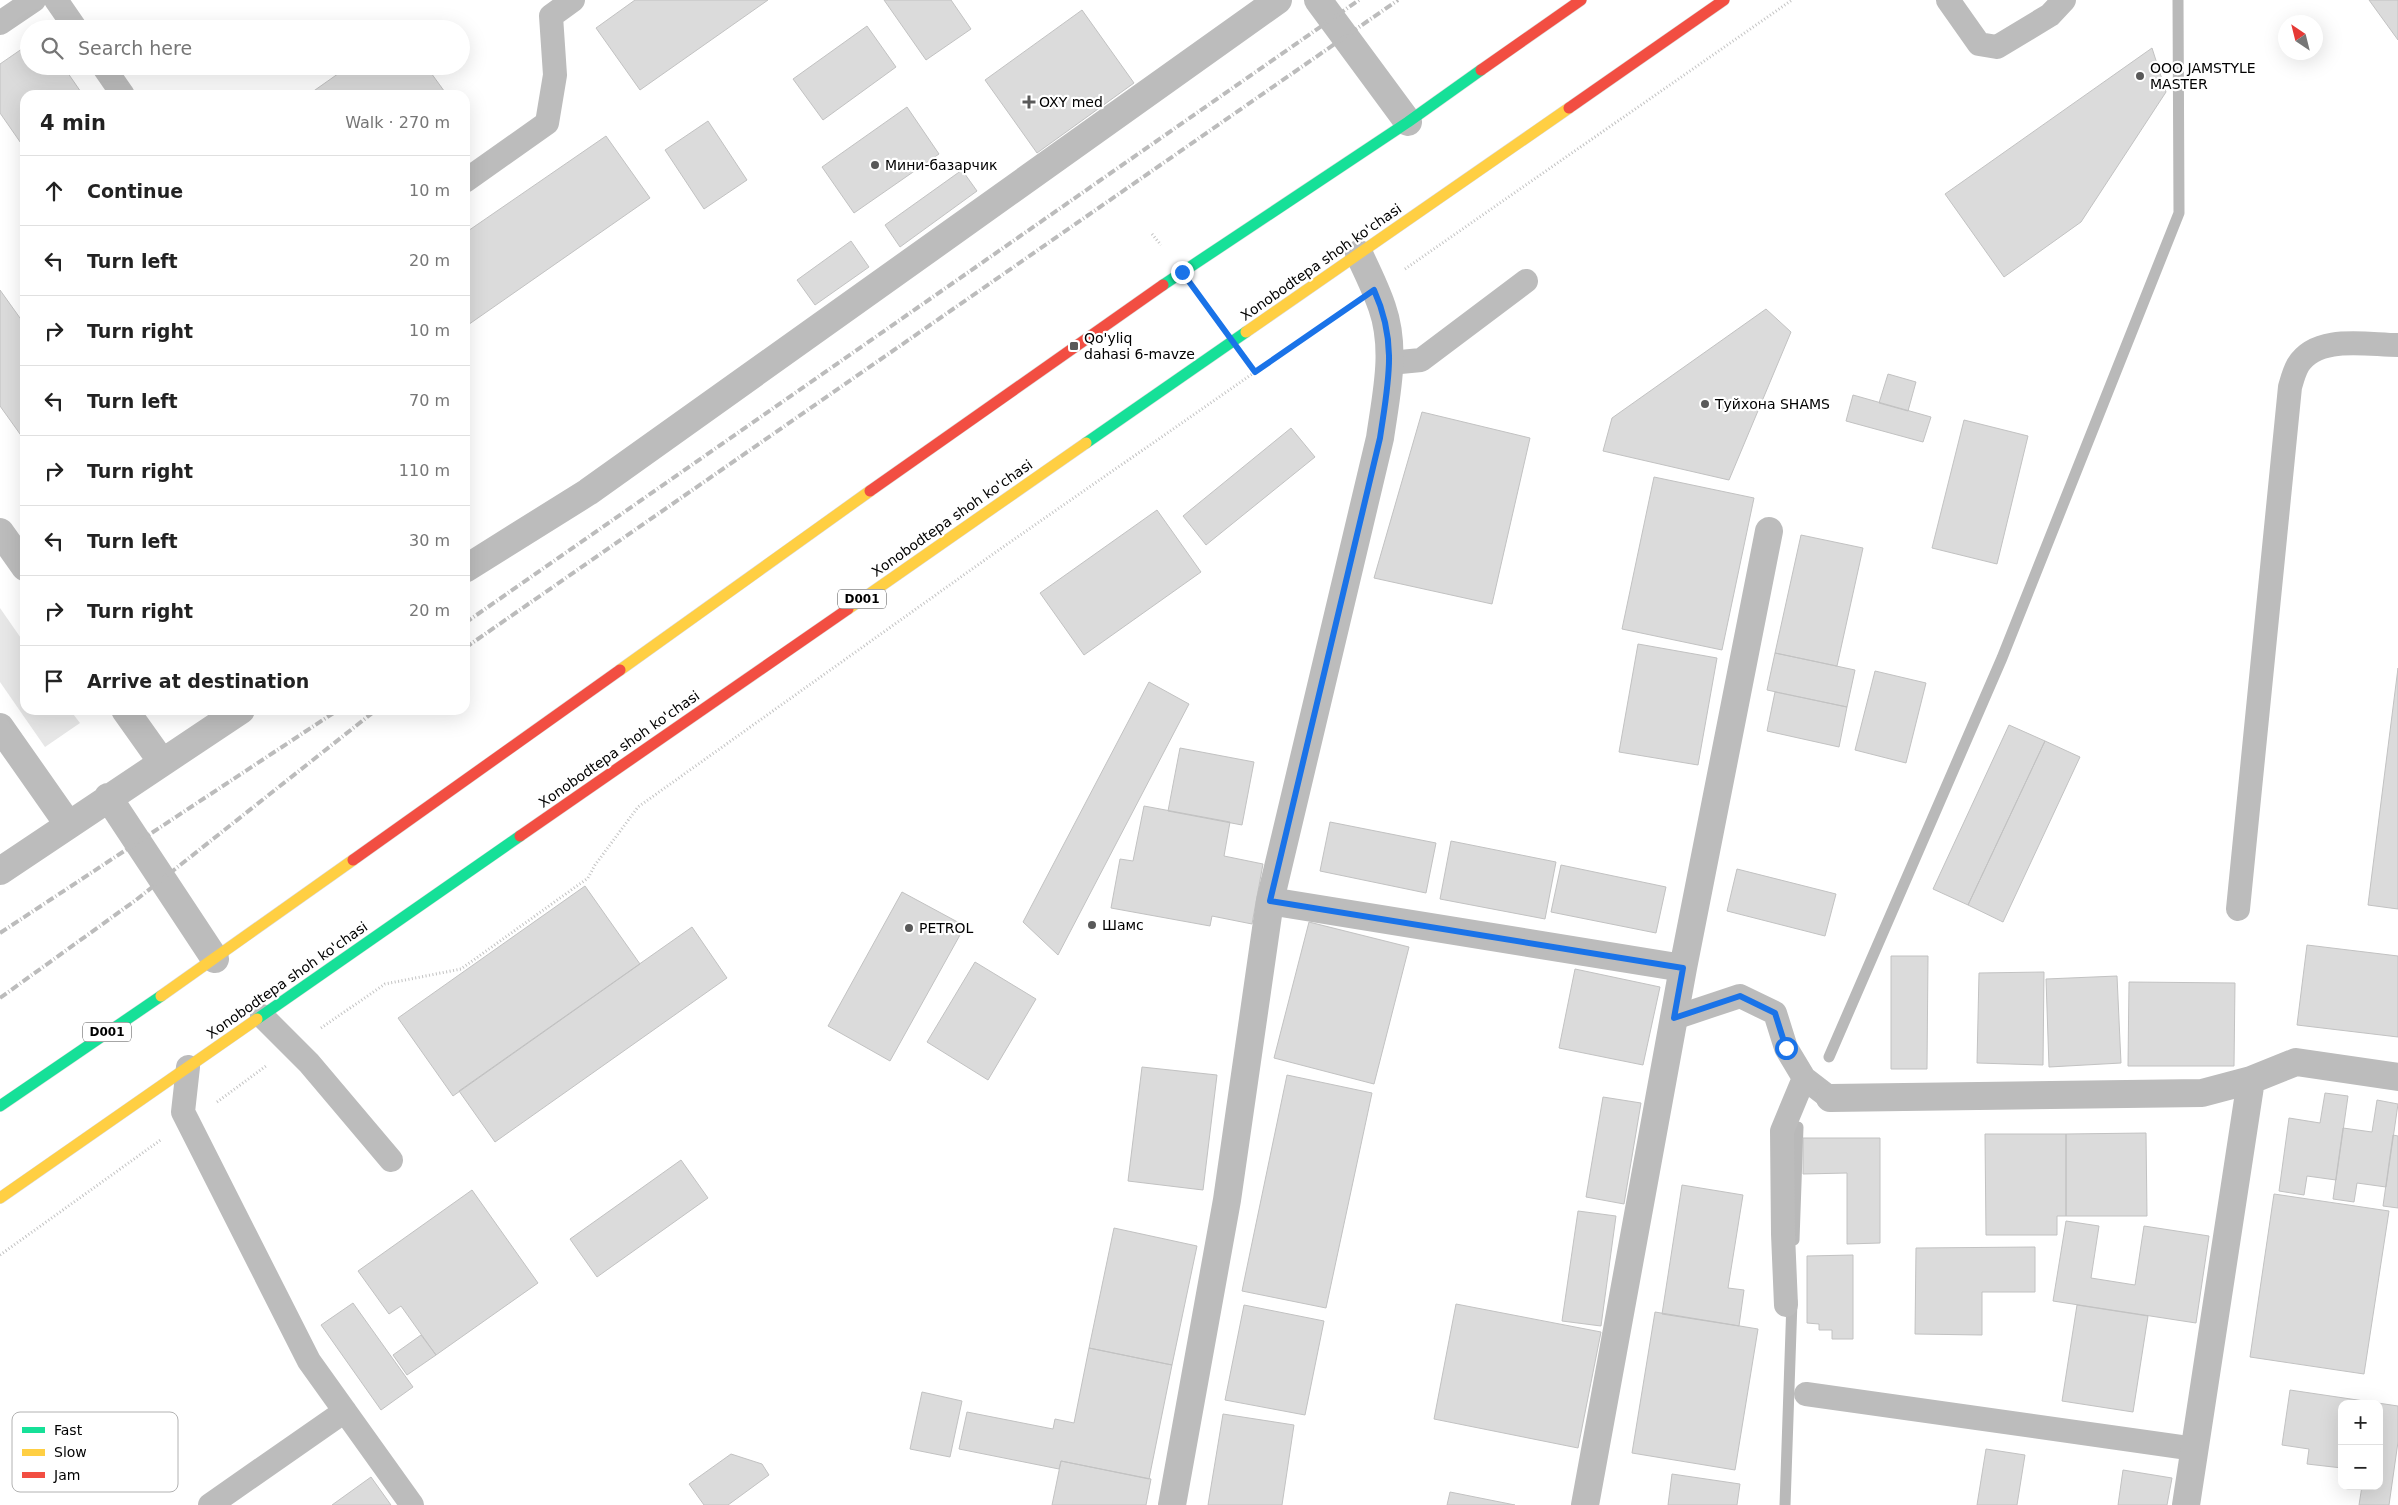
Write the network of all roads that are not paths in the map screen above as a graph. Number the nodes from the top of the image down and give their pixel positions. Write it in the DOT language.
graph roads {
  1 [pos="34,0"];
  2 [pos="56,0"];
  3 [pos="573,0"];
  4 [pos="1278,0"];
  5 [pos="1318,0"];
  6 [pos="1581,0"];
  7 [pos="1724,0"];
  8 [pos="1948,0"];
  9 [pos="2064,0"];
  10 [pos="70,20"];
  11 [pos="0,23"];
  12 [pos="109,75"];
  13 [pos="120,90"];
  14 [pos="1408,122"];
  15 [pos="470,177"];
  16 [pos="1359,254"];
  17 [pos="1526,281"];
  18 [pos="2398,345"];
  19 [pos="1390,363"];
  20 [pos="1769,531"];
  21 [pos="0,532"];
  22 [pos="20,560"];
  23 [pos="470,566"];
  24 [pos="129,715"];
  25 [pos="233,715"];
  26 [pos="0,727"];
  27 [pos="162,762"];
  28 [pos="108,797"];
  29 [pos="68,824"];
  30 [pos="0,871"];
  31 [pos="1270,901"];
  32 [pos="2238,909"];
  33 [pos="215,959"];
  34 [pos="1683,968"];
  35 [pos="262,1016"];
  36 [pos="1674,1018"];
  37 [pos="188,1067"];
  38 [pos="2398,1077"];
  39 [pos="1804,1078"];
  40 [pos="2251,1080"];
  41 [pos="1830,1098"];
  42 [pos="0,1106"];
  43 [pos="391,1160"];
  44 [pos="0,1198"];
  45 [pos="1786,1305"];
  46 [pos="1806,1394"];
  47 [pos="345,1411"];
  48 [pos="2195,1449"];
  49 [pos="210,1505"];
  50 [pos="412,1505"];
  51 [pos="1172,1505"];
  52 [pos="1585,1505"];
  53 [pos="2186,1505"];
  1 -- 11 [label="lane"];
  2 -- 10 [label="lane"];
  3 -- 15 [label="lane"];
  4 -- 23 [label="street"];
  5 -- 14 [label="street"];
  6 -- 14 [label="highway, D001"];
  7 -- 16 [label="highway, Xonobodtepa shoh ko'chasi / D001"];
  8 -- 9 [label="lane"];
  12 -- 13 [label="lane"];
  14 -- 33 [label="highway, D001"];
  16 -- 19 [label="street"];
  16 -- 35 [label="highway, Xonobodtepa shoh ko'chasi / D001"];
  17 -- 19 [label="lane"];
  18 -- 32 [label="lane"];
  19 -- 31 [label="street"];
  20 -- 34 [label="street"];
  21 -- 22 [label="street"];
  24 -- 27 [label="street"];
  25 -- 27 [label="street"];
  26 -- 29 [label="street"];
  27 -- 28 [label="street"];
  28 -- 29 [label="street"];
  28 -- 33 [label="street"];
  29 -- 30 [label="street"];
  31 -- 34 [label="street"];
  31 -- 51 [label="street"];
  33 -- 42 [label="highway, D001"];
  34 -- 36 [label="street"];
  35 -- 37 [label="highway, Xonobodtepa shoh ko'chasi / D001"];
  35 -- 43 [label="lane"];
  36 -- 39 [label="lane"];
  36 -- 52 [label="street"];
  37 -- 44 [label="highway, Xonobodtepa shoh ko'chasi / D001"];
  37 -- 47 [label="lane"];
  38 -- 40 [label="street"];
  39 -- 41 [label="lane"];
  39 -- 45 [label="lane"];
  40 -- 41 [label="street"];
  40 -- 48 [label="street"];
  46 -- 48 [label="lane"];
  47 -- 49 [label="lane"];
  47 -- 50 [label="lane"];
  48 -- 53 [label="street"];
}
